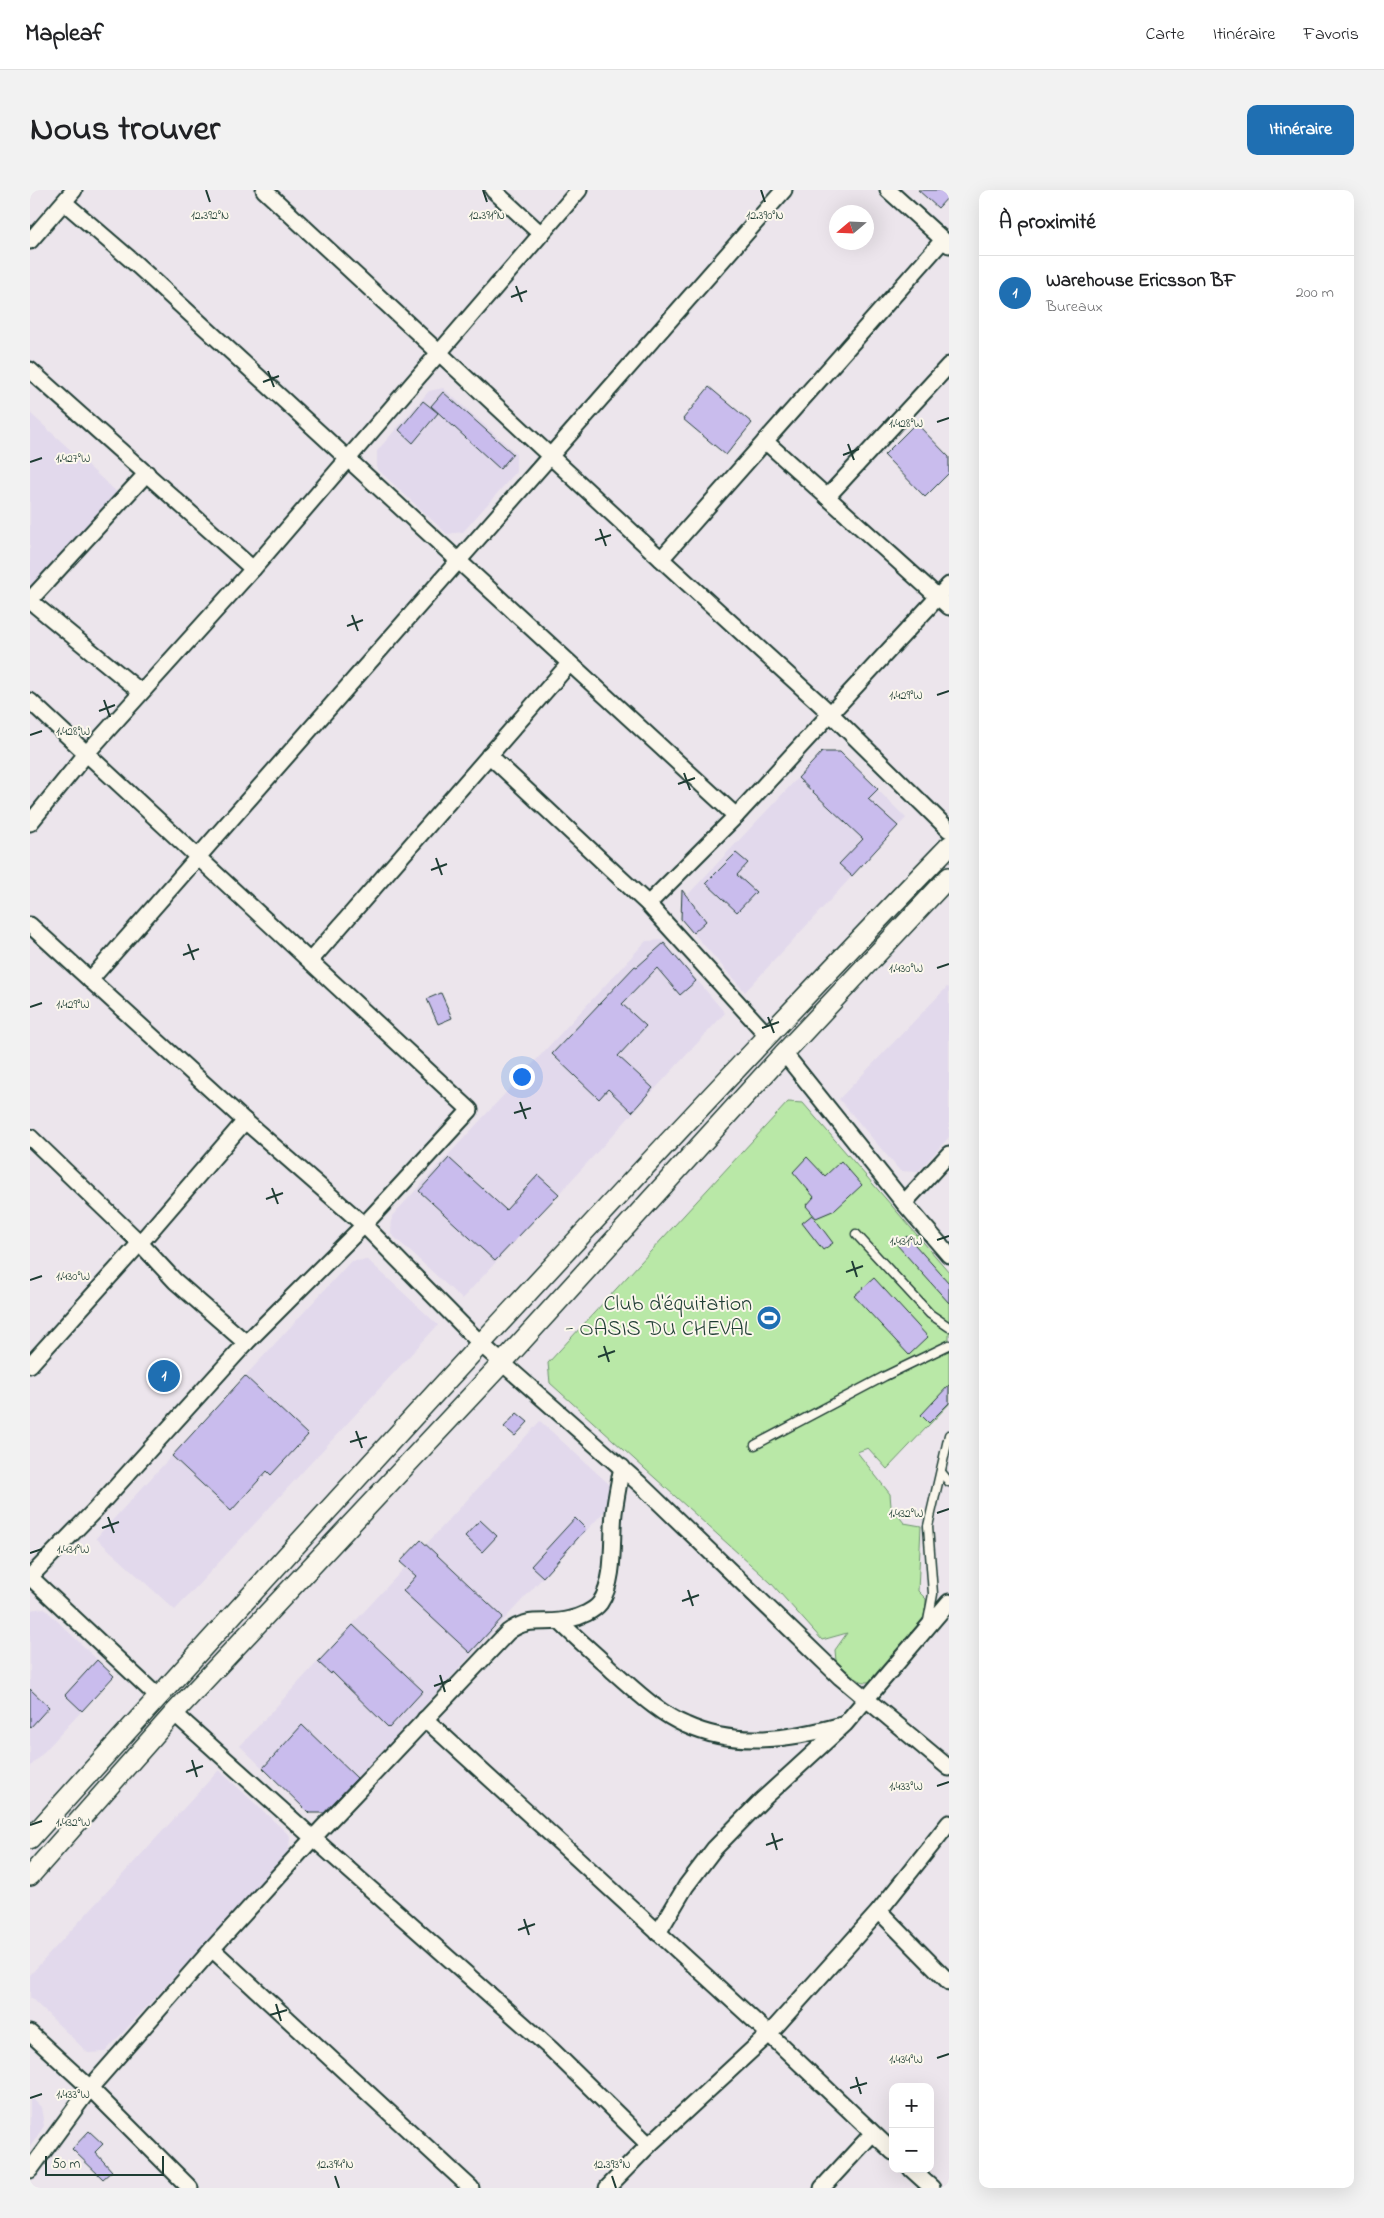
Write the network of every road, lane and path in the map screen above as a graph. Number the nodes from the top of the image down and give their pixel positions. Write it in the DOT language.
graph roads {
  1 [pos="74,190"];
  2 [pos="264,190"];
  3 [pos="493,190"];
  4 [pos="579,190"];
  5 [pos="784,190"];
  6 [pos="888,190"];
  7 [pos="64,203"];
  8 [pos="541,234"];
  9 [pos="30,242"];
  10 [pos="946,242"];
  11 [pos="439,353"];
  12 [pos="949,365"];
  13 [pos="30,370"];
  14 [pos="766,441"];
  15 [pos="551,456"];
  16 [pos="348,459"];
  17 [pos="147,473"];
  18 [pos="827,498"];
  19 [pos="661,559"];
  20 [pos="458,562"];
  21 [pos="253,569"];
  22 [pos="949,585"];
  23 [pos="30,600"];
  24 [pos="944,602"];
  25 [pos="569,664"];
  26 [pos="141,692"];
  27 [pos="30,701"];
  28 [pos="831,714"];
  29 [pos="86,754"];
  30 [pos="489,756"];
  31 [pos="736,816"];
  32 [pos="30,823"];
  33 [pos="949,830"];
  34 [pos="949,846"];
  35 [pos="199,858"];
  36 [pos="949,877"];
  37 [pos="648,904"];
  38 [pos="30,925"];
  39 [pos="310,961"];
  40 [pos="90,980"];
  41 [pos="767,1035"];
  42 [pos="784,1053"];
  43 [pos="244,1121"];
  44 [pos="32,1143"];
  45 [pos="949,1154"];
  46 [pos="904,1203"];
  47 [pos="364,1226"];
  48 [pos="856,1234"];
  49 [pos="140,1243"];
  50 [pos="949,1255"];
  51 [pos="949,1327"];
  52 [pos="246,1343"];
  53 [pos="949,1344"];
  54 [pos="482,1345"];
  55 [pos="503,1362"];
  56 [pos="30,1365"];
  57 [pos="949,1435"];
  58 [pos="755,1445"];
  59 [pos="622,1467"];
  60 [pos="941,1472"];
  61 [pos="949,1482"];
  62 [pos="30,1577"];
  63 [pos="949,1602"];
  64 [pos="560,1622"];
  65 [pos="927,1627"];
  66 [pos="158,1697"];
  67 [pos="865,1700"];
  68 [pos="174,1713"];
  69 [pos="425,1719"];
  70 [pos="845,1724"];
  71 [pos="949,1768"];
  72 [pos="949,1822"];
  73 [pos="313,1838"];
  74 [pos="30,1839"];
  75 [pos="30,1876"];
  76 [pos="880,1910"];
  77 [pos="658,1933"];
  78 [pos="212,1949"];
  79 [pos="949,1982"];
  80 [pos="30,2032"];
  81 [pos="769,2034"];
  82 [pos="90,2088"];
  83 [pos="872,2134"];
  84 [pos="648,2145"];
  85 [pos="889,2149"];
  86 [pos="30,2170"];
  87 [pos="915,2173"];
  88 [pos="190,2188"];
  89 [pos="471,2188"];
  90 [pos="607,2188"];
  91 [pos="822,2188"];
  92 [pos="932,2188"];
  1 -- 7 [label="street"];
  2 -- 11 [label="street"];
  3 -- 8 [label="street"];
  4 -- 8 [label="street"];
  5 -- 15 [label="street"];
  6 -- 10 [label="street"];
  7 -- 9 [label="street"];
  7 -- 16 [label="street"];
  8 -- 11 [label="street"];
  10 -- 14 [label="street"];
  11 -- 15 [label="street"];
  11 -- 16 [label="street"];
  12 -- 18 [label="street"];
  13 -- 17 [label="street"];
  14 -- 18 [label="street"];
  14 -- 19 [label="street"];
  15 -- 19 [label="street"];
  15 -- 20 [label="street"];
  16 -- 20 [label="street"];
  16 -- 21 [label="street"];
  17 -- 21 [label="street"];
  17 -- 23 [label="street"];
  18 -- 24 [label="street"];
  19 -- 28 [label="street"];
  20 -- 25 [label="street"];
  20 -- 35 [label="street"];
  21 -- 26 [label="street"];
  22 -- 24 [label="street"];
  23 -- 26 [label="street"];
  24 -- 28 [label="street"];
  25 -- 30 [label="street"];
  25 -- 31 [label="street"];
  26 -- 29 [label="street"];
  27 -- 29 [label="street"];
  28 -- 31 [label="street"];
  28 -- 33 [label="street"];
  29 -- 32 [label="street"];
  29 -- 35 [label="street"];
  30 -- 37 [label="street"];
  30 -- 39 [label="street"];
  31 -- 37 [label="street"];
  34 -- 41 [label="street"];
  35 -- 39 [label="street"];
  35 -- 40 [label="street"];
  36 -- 42 [label="street"];
  37 -- 41 [label="street"];
  38 -- 40 [label="street"];
  39 -- 47 [label="street"];
  40 -- 43 [label="street"];
  41 -- 54 [label="street"];
  42 -- 46 [label="street"];
  42 -- 55 [label="street"];
  43 -- 47 [label="street"];
  43 -- 49 [label="street"];
  44 -- 49 [label="street"];
  45 -- 46 [label="street"];
  46 -- 50 [label="street"];
  47 -- 52 [label="street"];
  47 -- 54 [label="street"];
  48 -- 51 [label="lane"];
  49 -- 52 [label="street"];
  49 -- 56 [label="street"];
  52 -- 62 [label="street"];
  53 -- 58 [label="lane"];
  54 -- 55 [label="street"];
  54 -- 66 [label="street"];
  55 -- 59 [label="street"];
  55 -- 68 [label="street"];
  57 -- 60 [label="lane"];
  59 -- 64 [label="street"];
  59 -- 67 [label="street"];
  60 -- 61 [label="lane"];
  60 -- 65 [label="lane"];
  62 -- 66 [label="street"];
  63 -- 65 [label="street"];
  64 -- 69 [label="street"];
  64 -- 70 [label="street"];
  65 -- 67 [label="street"];
  66 -- 74 [label="street"];
  67 -- 70 [label="street"];
  67 -- 71 [label="street"];
  68 -- 73 [label="street"];
  68 -- 75 [label="street"];
  69 -- 73 [label="street"];
  69 -- 77 [label="street"];
  70 -- 77 [label="street"];
  72 -- 76 [label="street"];
  73 -- 78 [label="street"];
  73 -- 84 [label="street"];
  76 -- 79 [label="street"];
  76 -- 81 [label="street"];
  77 -- 81 [label="street"];
  78 -- 82 [label="street"];
  78 -- 89 [label="street"];
  80 -- 82 [label="street"];
  81 -- 83 [label="street"];
  81 -- 84 [label="street"];
  82 -- 86 [label="street"];
  82 -- 88 [label="street"];
  83 -- 85 [label="street"];
  83 -- 91 [label="street"];
  84 -- 90 [label="street"];
  87 -- 92 [label="street"];
}
